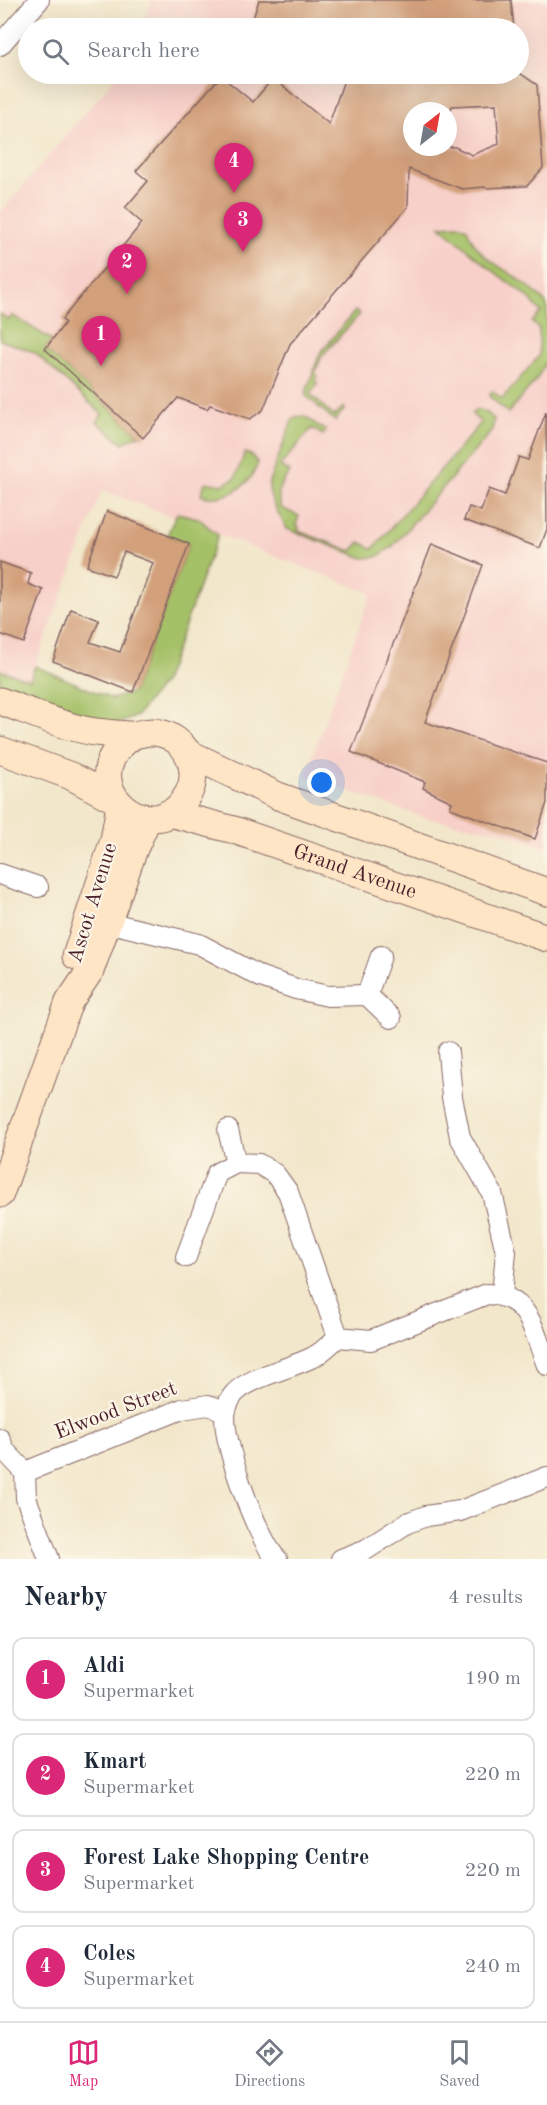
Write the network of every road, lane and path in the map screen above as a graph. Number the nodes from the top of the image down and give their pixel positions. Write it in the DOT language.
graph roads {
  1 [pos="39,0"];
  2 [pos="23,18"];
  3 [pos="18,24"];
  4 [pos="0,45"];
  5 [pos="0,701"];
  6 [pos="134,735"];
  7 [pos="0,750"];
  8 [pos="188,753"];
  9 [pos="117,802"];
  10 [pos="159,816"];
  11 [pos="492,873"];
  12 [pos="0,874"];
  13 [pos="547,875"];
  14 [pos="38,887"];
  15 [pos="547,892"];
  16 [pos="98,920"];
  17 [pos="544,940"];
  18 [pos="381,956"];
  19 [pos="367,995"];
  20 [pos="391,1018"];
  21 [pos="448,1052"];
  22 [pos="228,1130"];
  23 [pos="236,1163"];
  24 [pos="0,1194"];
  25 [pos="186,1257"];
  26 [pos="502,1294"];
  27 [pos="338,1337"];
  28 [pos="547,1365"];
  29 [pos="225,1411"];
  30 [pos="0,1439"];
  31 [pos="25,1472"];
  32 [pos="547,1477"];
  33 [pos="49,1559"];
  34 [pos="277,1559"];
  35 [pos="341,1559"];
  1 -- 2 [label="street"];
  3 -- 4 [label="street"];
  5 -- 6 [label="street"];
  6 -- 8 [label="street"];
  6 -- 9 [label="street"];
  7 -- 9 [label="street, Grand Avenue"];
  8 -- 10 [label="street"];
  8 -- 11 [label="street"];
  9 -- 10 [label="street, Grand Avenue"];
  9 -- 16 [label="street, Ascot Avenue"];
  10 -- 16 [label="street, Ascot Avenue"];
  10 -- 17 [label="street, Grand Avenue"];
  11 -- 13 [label="street"];
  11 -- 15 [label="street"];
  12 -- 14 [label="street"];
  16 -- 19 [label="street"];
  16 -- 24 [label="street, Ascot Avenue"];
  18 -- 19 [label="street"];
  19 -- 20 [label="street"];
  21 -- 26 [label="street"];
  22 -- 23 [label="street"];
  23 -- 25 [label="street"];
  23 -- 27 [label="street"];
  26 -- 27 [label="street"];
  26 -- 28 [label="street"];
  27 -- 29 [label="street"];
  29 -- 31 [label="street, Elwood Street"];
  29 -- 34 [label="street"];
  30 -- 31 [label="street"];
  31 -- 33 [label="street"];
  32 -- 35 [label="street"];
}
